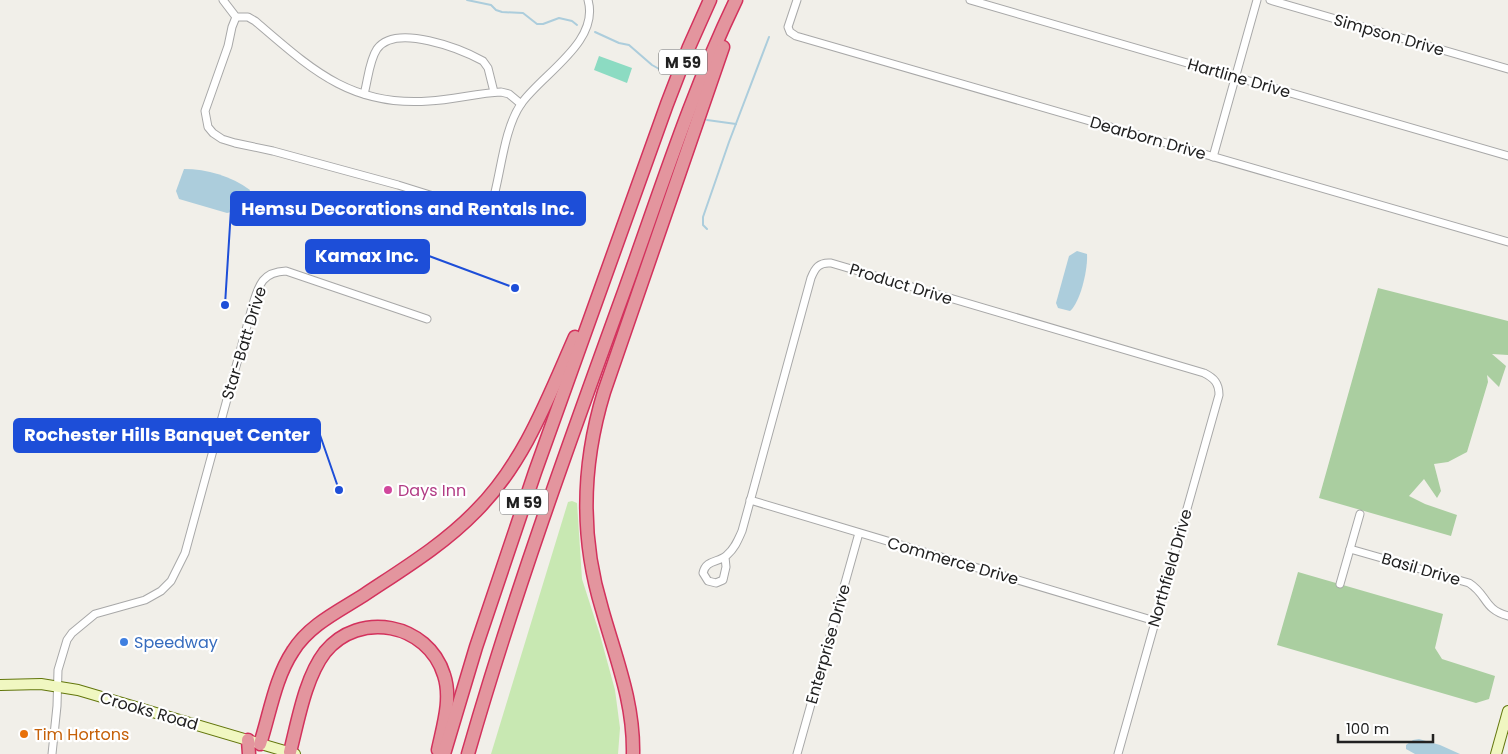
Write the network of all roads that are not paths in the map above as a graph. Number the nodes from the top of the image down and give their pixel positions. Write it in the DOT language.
graph roads {
  1 [pos="223,0"];
  2 [pos="588,0"];
  3 [pos="710,0"];
  4 [pos="736,0"];
  5 [pos="741,0"];
  6 [pos="797,0"];
  7 [pos="970,0"];
  8 [pos="1257,0"];
  9 [pos="1270,0"];
  10 [pos="236,17"];
  11 [pos="1508,69"];
  12 [pos="1235,77"];
  13 [pos="494,92"];
  14 [pos="364,94"];
  15 [pos="521,104"];
  16 [pos="1508,156"];
  17 [pos="1213,157"];
  18 [pos="1508,242"];
  19 [pos="613,253"];
  20 [pos="427,319"];
  21 [pos="1217,382"];
  22 [pos="750,500"];
  23 [pos="1360,514"];
  24 [pos="859,533"];
  25 [pos="1350,550"];
  26 [pos="726,557"];
  27 [pos="1340,584"];
  28 [pos="1508,616"];
  29 [pos="1155,621"];
  30 [pos="0,685"];
  31 [pos="58,687"];
  32 [pos="1508,711"];
  33 [pos="254,742"];
  34 [pos="292,753"];
  35 [pos="52,754"];
  36 [pos="249,754"];
  37 [pos="437,754"];
  38 [pos="444,754"];
  39 [pos="468,754"];
  40 [pos="632,754"];
  41 [pos="797,754"];
  42 [pos="1118,754"];
  43 [pos="1496,754"];
  1 -- 10 [label="street"];
  2 -- 15 [label="street"];
  3 -- 19 [label="highway, M 59"];
  4 -- 39 [label="highway, M 59"];
  5 -- 40 [label="highway"];
  6 -- 17 [label="street, Dearborn Drive"];
  7 -- 12 [label="street, Hartline Drive"];
  8 -- 12 [label="street"];
  9 -- 11 [label="street, Simpson Drive"];
  10 -- 14 [label="street"];
  10 -- 15 [label="street"];
  12 -- 16 [label="street, Hartline Drive"];
  12 -- 17 [label="street"];
  13 -- 14 [label="street"];
  13 -- 14 [label="street"];
  13 -- 15 [label="street"];
  17 -- 18 [label="street, Dearborn Drive"];
  19 -- 33 [label="highway"];
  19 -- 38 [label="highway, M 59"];
  20 -- 31 [label="street, Star-Batt Drive"];
  21 -- 22 [label="street, Product Drive"];
  21 -- 29 [label="street, Northfield Drive"];
  22 -- 24 [label="street, Commerce Drive"];
  22 -- 26 [label="street"];
  23 -- 25 [label="street"];
  24 -- 29 [label="street, Commerce Drive"];
  24 -- 41 [label="street, Enterprise Drive"];
  25 -- 27 [label="street"];
  25 -- 28 [label="street, Basil Drive"];
  29 -- 42 [label="street, Northfield Drive"];
  30 -- 31 [label="main road, Crooks Road"];
  31 -- 33 [label="main road, Crooks Road"];
  31 -- 35 [label="street"];
  32 -- 43 [label="main road"];
  33 -- 34 [label="main road, Crooks Road"];
  33 -- 36 [label="highway"];
  34 -- 37 [label="highway"];
}
